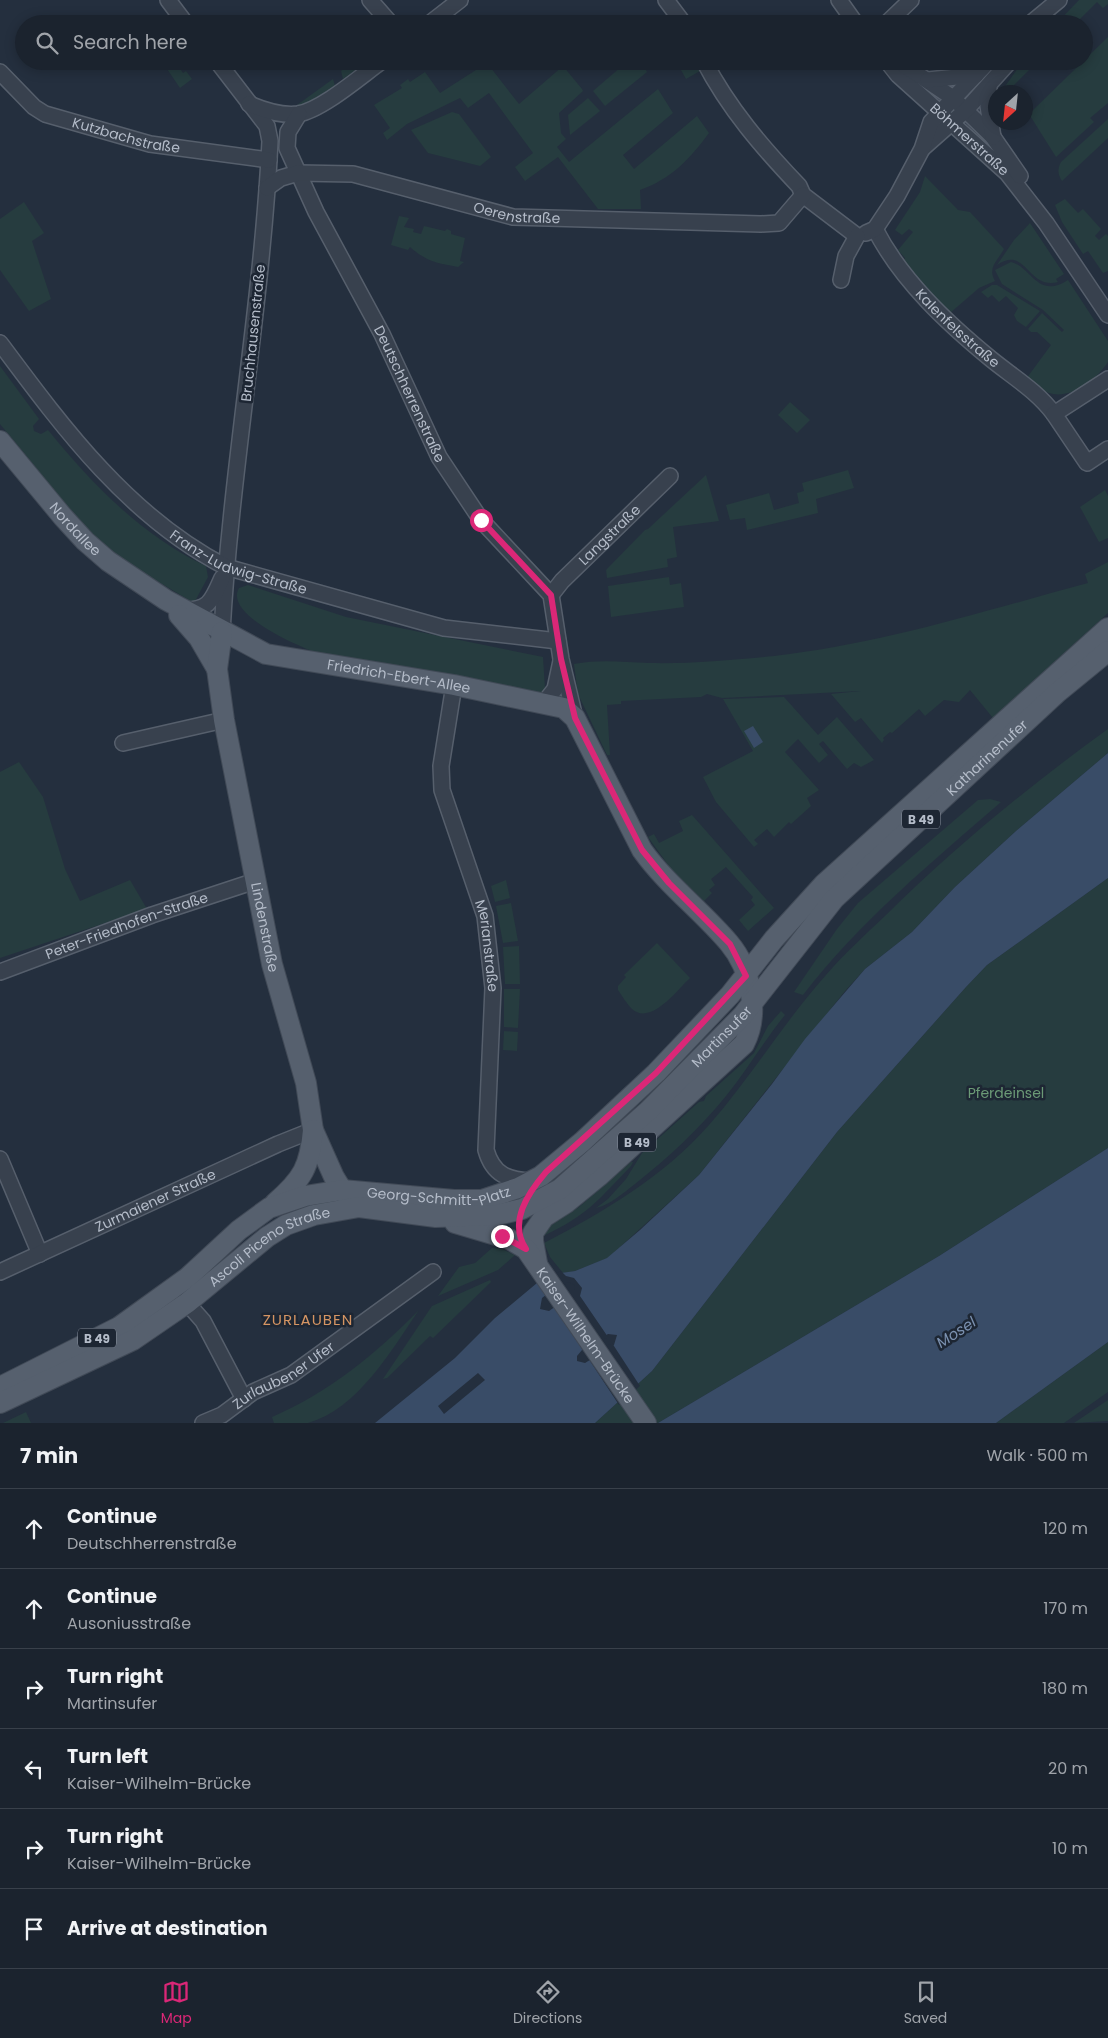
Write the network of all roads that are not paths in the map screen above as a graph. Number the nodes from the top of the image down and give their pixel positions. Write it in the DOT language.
graph roads {
  1 [pos="168,0"];
  2 [pos="370,0"];
  3 [pos="460,0"];
  4 [pos="666,0"];
  5 [pos="839,0"];
  6 [pos="911,0"];
  7 [pos="1054,5"];
  8 [pos="179,15"];
  9 [pos="383,15"];
  10 [pos="441,15"];
  11 [pos="677,15"];
  12 [pos="850,15"];
  13 [pos="895,15"];
  14 [pos="1041,15"];
  15 [pos="1046,15"];
  16 [pos="224,70"];
  17 [pos="370,70"];
  18 [pos="708,70"];
  19 [pos="894,70"];
  20 [pos="912,70"];
  21 [pos="981,70"];
  22 [pos="1002,70"];
  23 [pos="0,72"];
  24 [pos="976,75"];
  25 [pos="928,80"];
  26 [pos="990,85"];
  27 [pos="988,87"];
  28 [pos="953,98"];
  29 [pos="249,104"];
  30 [pos="966,110"];
  31 [pos="940,112"];
  32 [pos="299,114"];
  33 [pos="953,122"];
  34 [pos="992,130"];
  35 [pos="993,137"];
  36 [pos="922,149"];
  37 [pos="270,160"];
  38 [pos="298,173"];
  39 [pos="267,188"];
  40 [pos="804,196"];
  41 [pos="1046,223"];
  42 [pos="875,229"];
  43 [pos="858,236"];
  44 [pos="841,280"];
  45 [pos="1108,314"];
  46 [pos="0,343"];
  47 [pos="1108,379"];
  48 [pos="1054,414"];
  49 [pos="0,441"];
  50 [pos="1108,450"];
  51 [pos="670,476"];
  52 [pos="226,568"];
  53 [pos="551,595"];
  54 [pos="174,605"];
  55 [pos="1108,628"];
  56 [pos="222,632"];
  57 [pos="558,641"];
  58 [pos="1108,651"];
  59 [pos="266,654"];
  60 [pos="561,659"];
  61 [pos="218,663"];
  62 [pos="454,685"];
  63 [pos="544,702"];
  64 [pos="575,718"];
  65 [pos="224,720"];
  66 [pos="123,743"];
  67 [pos="255,881"];
  68 [pos="774,939"];
  69 [pos="730,944"];
  70 [pos="0,972"];
  71 [pos="746,976"];
  72 [pos="752,1004"];
  73 [pos="313,1130"];
  74 [pos="0,1159"];
  75 [pos="539,1176"];
  76 [pos="342,1190"];
  77 [pos="359,1207"];
  78 [pos="270,1208"];
  79 [pos="522,1209"];
  80 [pos="436,1217"];
  81 [pos="524,1242"];
  82 [pos="40,1254"];
  83 [pos="0,1272"];
  84 [pos="433,1272"];
  85 [pos="187,1278"];
  86 [pos="187,1303"];
  87 [pos="0,1387"];
  88 [pos="244,1399"];
  89 [pos="0,1403"];
  90 [pos="203,1423"];
  91 [pos="646,1423"];
  1 -- 8 [label="street"];
  2 -- 9 [label="street"];
  3 -- 10 [label="street"];
  4 -- 11 [label="street"];
  5 -- 12 [label="street"];
  6 -- 13 [label="street"];
  7 -- 14 [label="street"];
  7 -- 15 [label="street"];
  16 -- 29 [label="street, Bruchhausenstraße"];
  17 -- 32 [label="street"];
  18 -- 40 [label="street"];
  19 -- 31 [label="street, Böhmerstraße"];
  20 -- 25 [label="street, Böhmerstraße"];
  21 -- 24 [label="street"];
  22 -- 26 [label="street"];
  23 -- 37 [label="street, Kutzbachstraße"];
  24 -- 25 [label="street, Böhmerstraße"];
  24 -- 28 [label="street"];
  25 -- 28 [label="street, Böhmerstraße"];
  27 -- 30 [label="street"];
  28 -- 30 [label="street, Böhmerstraße"];
  28 -- 31 [label="street"];
  29 -- 32 [label="street"];
  29 -- 37 [label="street, Bruchhausenstraße"];
  30 -- 33 [label="street"];
  30 -- 35 [label="street, Böhmerstraße"];
  31 -- 33 [label="street, Böhmerstraße"];
  31 -- 36 [label="street"];
  32 -- 38 [label="street, Deutschherrenstraße"];
  33 -- 36 [label="street"];
  33 -- 41 [label="street, Böhmerstraße"];
  34 -- 35 [label="street"];
  35 -- 41 [label="street, Böhmerstraße"];
  36 -- 42 [label="street"];
  37 -- 39 [label="street, Bruchhausenstraße"];
  38 -- 39 [label="street, Oerenstraße"];
  38 -- 40 [label="street, Oerenstraße"];
  38 -- 53 [label="street, Deutschherrenstraße"];
  39 -- 52 [label="street, Bruchhausenstraße"];
  40 -- 43 [label="street"];
  41 -- 45 [label="street, Böhmerstraße"];
  42 -- 43 [label="street"];
  42 -- 48 [label="street, Kalenfelsstraße"];
  43 -- 44 [label="street"];
  46 -- 52 [label="street, Franz-Ludwig-Straße"];
  47 -- 48 [label="street"];
  48 -- 50 [label="street, Kalenfelsstraße"];
  49 -- 54 [label="main road, Nordallee"];
  51 -- 53 [label="street, Langstraße"];
  52 -- 54 [label="street, Bruchhausenstraße"];
  52 -- 56 [label="street, Bruchhausenstraße"];
  52 -- 57 [label="street, Franz-Ludwig-Straße"];
  53 -- 57 [label="street"];
  54 -- 56 [label="main road, Nordallee"];
  54 -- 61 [label="main road, Nordallee"];
  55 -- 68 [label="main road, Katharinenufer / B 49"];
  56 -- 59 [label="main road, Friedrich-Ebert-Allee"];
  56 -- 61 [label="main road, Lindenstraße"];
  57 -- 60 [label="street"];
  58 -- 72 [label="main road, Katharinenufer / B 49"];
  59 -- 61 [label="main road"];
  59 -- 62 [label="main road, Friedrich-Ebert-Allee"];
  60 -- 63 [label="street"];
  60 -- 64 [label="street"];
  61 -- 65 [label="main road, Lindenstraße"];
  62 -- 63 [label="main road, Friedrich-Ebert-Allee"];
  62 -- 75 [label="street, Merianstraße"];
  63 -- 64 [label="main road, Friedrich-Ebert-Allee"];
  64 -- 69 [label="main road"];
  65 -- 66 [label="street"];
  65 -- 67 [label="main road, Lindenstraße"];
  67 -- 70 [label="street, Peter-Friedhofen-Straße"];
  67 -- 73 [label="main road, Lindenstraße"];
  68 -- 69 [label="main road"];
  68 -- 71 [label="main road, Katharinenufer / B 49"];
  69 -- 71 [label="main road"];
  71 -- 72 [label="main road"];
  71 -- 75 [label="main road, Martinsufer / B 49"];
  72 -- 79 [label="main road, Martinsufer / B 49"];
  72 -- 81 [label="main road, Martinsufer / B 49"];
  73 -- 76 [label="main road, Lindenstraße"];
  73 -- 78 [label="main road"];
  73 -- 82 [label="street, Zurmaiener Straße"];
  74 -- 82 [label="street"];
  75 -- 76 [label="main road, Georg-Schmitt-Platz / B 49"];
  75 -- 79 [label="main road, Martinsufer"];
  76 -- 77 [label="main road, Lindenstraße"];
  76 -- 78 [label="main road, Ascoli Piceno Straße / B 49"];
  77 -- 80 [label="main road, Georg-Schmitt-Platz / B 49"];
  77 -- 86 [label="main road, Ascoli Piceno Straße / B 49"];
  78 -- 85 [label="main road, Ascoli Piceno Straße / B 49"];
  79 -- 80 [label="main road, Georg-Schmitt-Platz / B 49"];
  79 -- 81 [label="main road"];
  80 -- 81 [label="main road"];
  81 -- 91 [label="main road, Kaiser-Wilhelm-Brücke"];
  82 -- 83 [label="street, Zurmaiener Straße"];
  84 -- 88 [label="street, Zurlaubener Ufer"];
  85 -- 86 [label="street, Ascoli Piceno Straße"];
  85 -- 87 [label="main road, Ascoli Piceno Straße / B 49"];
  86 -- 88 [label="street"];
  86 -- 89 [label="main road, Ascoli Piceno Straße / B 49"];
  88 -- 90 [label="street, Zurlaubener Ufer"];
}
